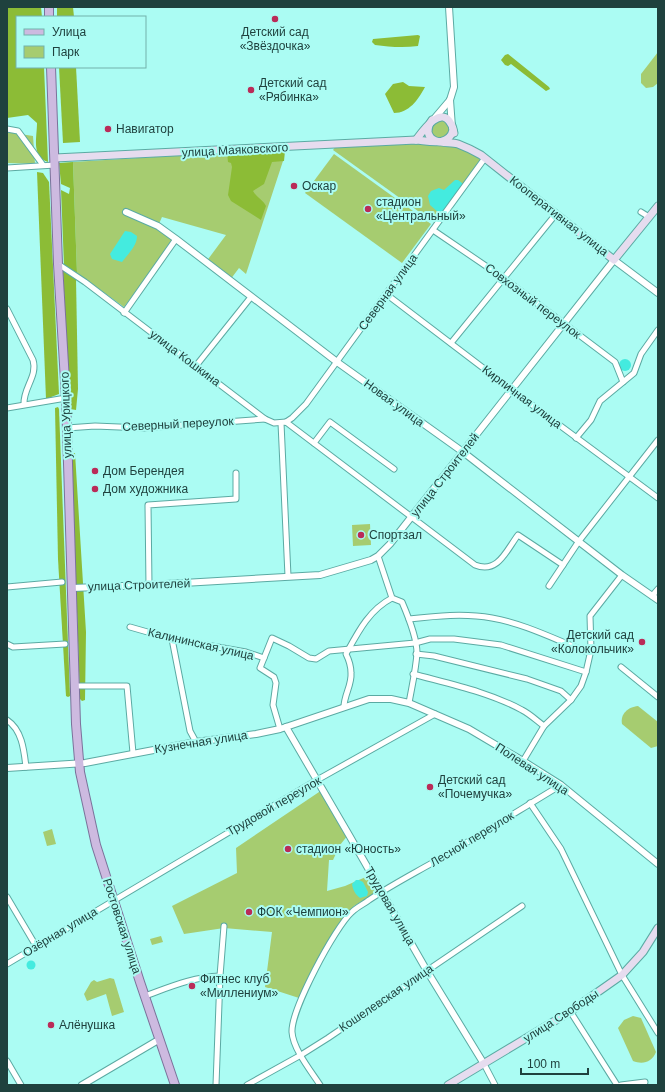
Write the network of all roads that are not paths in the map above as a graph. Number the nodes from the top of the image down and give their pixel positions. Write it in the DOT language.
graph roads {
  1 [pos="449,7"];
  2 [pos="51,68"];
  3 [pos="450,100"];
  4 [pos="432,120"];
  5 [pos="7,129"];
  6 [pos="453,130"];
  7 [pos="416,140"];
  8 [pos="437,142"];
  9 [pos="457,144"];
  10 [pos="485,158"];
  11 [pos="55,162"];
  12 [pos="43,166"];
  13 [pos="7,168"];
  14 [pos="658,206"];
  15 [pos="126,212"];
  16 [pos="641,212"];
  17 [pos="556,214"];
  18 [pos="649,217"];
  19 [pos="433,230"];
  20 [pos="176,238"];
  21 [pos="614,260"];
  22 [pos="58,264"];
  23 [pos="505,279"];
  24 [pos="658,293"];
  25 [pos="386,294"];
  26 [pos="250,297"];
  27 [pos="7,309"];
  28 [pos="124,313"];
  29 [pos="564,324"];
  30 [pos="658,330"];
  31 [pos="451,343"];
  32 [pos="336,362"];
  33 [pos="196,367"];
  34 [pos="623,382"];
  35 [pos="512,390"];
  36 [pos="66,398"];
  37 [pos="24,404"];
  38 [pos="7,408"];
  39 [pos="266,419"];
  40 [pos="283,422"];
  41 [pos="67,428"];
  42 [pos="576,438"];
  43 [pos="658,440"];
  44 [pos="314,443"];
  45 [pos="463,452"];
  46 [pos="394,469"];
  47 [pos="236,473"];
  48 [pos="629,478"];
  49 [pos="658,498"];
  50 [pos="411,517"];
  51 [pos="579,541"];
  52 [pos="378,556"];
  53 [pos="563,565"];
  54 [pos="622,575"];
  55 [pos="288,576"];
  56 [pos="62,582"];
  57 [pos="149,585"];
  58 [pos="549,586"];
  59 [pos="7,588"];
  60 [pos="72,588"];
  61 [pos="658,588"];
  62 [pos="652,596"];
  63 [pos="392,598"];
  64 [pos="658,600"];
  65 [pos="409,619"];
  66 [pos="130,627"];
  67 [pos="172,639"];
  68 [pos="415,643"];
  69 [pos="7,644"];
  70 [pos="64,644"];
  71 [pos="348,650"];
  72 [pos="590,653"];
  73 [pos="416,654"];
  74 [pos="264,658"];
  75 [pos="621,667"];
  76 [pos="586,672"];
  77 [pos="413,674"];
  78 [pos="75,686"];
  79 [pos="658,697"];
  80 [pos="391,699"];
  81 [pos="571,700"];
  82 [pos="409,702"];
  83 [pos="344,707"];
  84 [pos="435,714"];
  85 [pos="7,720"];
  86 [pos="544,726"];
  87 [pos="283,728"];
  88 [pos="196,742"];
  89 [pos="134,753"];
  90 [pos="523,761"];
  91 [pos="79,764"];
  92 [pos="26,767"];
  93 [pos="7,768"];
  94 [pos="317,780"];
  95 [pos="561,785"];
  96 [pos="530,803"];
  97 [pos="658,864"];
  98 [pos="382,892"];
  99 [pos="7,897"];
  100 [pos="114,900"];
  101 [pos="522,906"];
  102 [pos="224,926"];
  103 [pos="658,928"];
  104 [pos="36,946"];
  105 [pos="7,964"];
  106 [pos="427,971"];
  107 [pos="622,975"];
  108 [pos="220,976"];
  109 [pos="145,996"];
  110 [pos="570,1011"];
  111 [pos="658,1033"];
  112 [pos="160,1039"];
  113 [pos="301,1055"];
  114 [pos="7,1061"];
  115 [pos="484,1064"];
  116 [pos="645,1082"];
  117 [pos="21,1085"];
  118 [pos="82,1085"];
  119 [pos="175,1085"];
  120 [pos="216,1085"];
  121 [pos="247,1085"];
  122 [pos="320,1085"];
  123 [pos="448,1085"];
  124 [pos="495,1085"];
  125 [pos="617,1085"];
  126 [pos="621,1085"];
  1 -- 3 [label="street"];
  2 -- 11 [label="main road, улица Урицкого"];
  3 -- 4 [label="street"];
  3 -- 6 [label="street"];
  4 -- 6 [label="main road"];
  4 -- 7 [label="main road"];
  4 -- 8 [label="main road"];
  5 -- 12 [label="street"];
  6 -- 8 [label="main road"];
  6 -- 9 [label="main road"];
  7 -- 8 [label="main road, улица Маяковского"];
  7 -- 11 [label="main road, улица Маяковского"];
  8 -- 9 [label="main road, улица Маяковского"];
  9 -- 10 [label="main road, Кооперативная улица"];
  10 -- 17 [label="main road, Кооперативная улица"];
  10 -- 19 [label="street, Северная улица"];
  11 -- 12 [label="street"];
  11 -- 22 [label="main road, улица Урицкого"];
  12 -- 13 [label="street"];
  14 -- 18 [label="main road, улица Строителей"];
  15 -- 20 [label="street, Новая улица"];
  16 -- 18 [label="street"];
  17 -- 21 [label="main road, Кооперативная улица"];
  17 -- 23 [label="street"];
  18 -- 21 [label="main road, улица Строителей"];
  19 -- 23 [label="street, Совхозный переулок"];
  19 -- 25 [label="street, Северная улица"];
  20 -- 26 [label="street, Новая улица"];
  20 -- 28 [label="street"];
  21 -- 24 [label="street, Кооперативная улица"];
  21 -- 29 [label="street, улица Строителей"];
  22 -- 28 [label="street, улица Кошкина"];
  22 -- 36 [label="main road, улица Урицкого"];
  23 -- 29 [label="street, Совхозный переулок"];
  23 -- 31 [label="street"];
  25 -- 31 [label="street, Кирпичная улица"];
  25 -- 32 [label="street, Северная улица"];
  26 -- 32 [label="street, Новая улица"];
  26 -- 33 [label="street"];
  27 -- 37 [label="street"];
  28 -- 33 [label="street, улица Кошкина"];
  29 -- 34 [label="street, Совхозный переулок"];
  29 -- 35 [label="street, улица Строителей"];
  30 -- 34 [label="street"];
  31 -- 35 [label="street, Кирпичная улица"];
  32 -- 40 [label="street, Северная улица"];
  32 -- 45 [label="street, Новая улица"];
  33 -- 39 [label="street, улица Кошкина"];
  34 -- 42 [label="street"];
  35 -- 42 [label="street, Кирпичная улица"];
  35 -- 45 [label="street, улица Строителей"];
  36 -- 37 [label="street"];
  36 -- 41 [label="main road, улица Урицкого"];
  37 -- 38 [label="street"];
  39 -- 40 [label="street, улица Кошкина"];
  39 -- 41 [label="street, Северный переулок"];
  40 -- 44 [label="street, улица Кошкина"];
  40 -- 55 [label="street"];
  41 -- 60 [label="main road, улица Урицкого"];
  42 -- 48 [label="street, Кирпичная улица"];
  43 -- 48 [label="street"];
  44 -- 46 [label="street"];
  44 -- 50 [label="street, улица Кошкина"];
  45 -- 50 [label="street, улица Строителей"];
  45 -- 51 [label="street, Новая улица"];
  47 -- 57 [label="street"];
  48 -- 49 [label="street, Кирпичная улица"];
  48 -- 51 [label="street"];
  50 -- 52 [label="street, улица Строителей"];
  50 -- 53 [label="street, улица Кошкина"];
  51 -- 53 [label="street"];
  51 -- 54 [label="street, Новая улица"];
  52 -- 55 [label="street, улица Строителей"];
  52 -- 63 [label="street"];
  53 -- 58 [label="street"];
  54 -- 62 [label="street, Новая улица"];
  54 -- 72 [label="street"];
  55 -- 57 [label="street, улица Строителей"];
  56 -- 59 [label="street"];
  57 -- 60 [label="street, улица Строителей"];
  60 -- 78 [label="main road, улица Урицкого"];
  61 -- 62 [label="street"];
  62 -- 64 [label="street, Новая улица"];
  63 -- 65 [label="street"];
  63 -- 71 [label="street"];
  65 -- 68 [label="street"];
  65 -- 72 [label="street"];
  66 -- 67 [label="street, Калининская улица"];
  67 -- 74 [label="street, Калининская улица"];
  67 -- 88 [label="street"];
  68 -- 71 [label="street"];
  68 -- 73 [label="street"];
  68 -- 76 [label="street"];
  69 -- 70 [label="street"];
  71 -- 74 [label="street"];
  71 -- 83 [label="street"];
  72 -- 76 [label="street"];
  73 -- 77 [label="street"];
  73 -- 81 [label="street"];
  74 -- 87 [label="street, Калининская улица"];
  75 -- 79 [label="street"];
  76 -- 81 [label="street"];
  77 -- 82 [label="street"];
  77 -- 86 [label="street"];
  78 -- 89 [label="street"];
  78 -- 91 [label="main road, улица Урицкого"];
  80 -- 82 [label="street, Полевая улица"];
  80 -- 83 [label="street, Кузнечная улица"];
  81 -- 86 [label="street"];
  82 -- 84 [label="street, Полевая улица"];
  83 -- 87 [label="street, Кузнечная улица"];
  84 -- 90 [label="street, Полевая улица"];
  84 -- 94 [label="street, Трудовой переулок"];
  85 -- 92 [label="street"];
  86 -- 90 [label="street"];
  87 -- 88 [label="street, Кузнечная улица"];
  87 -- 94 [label="street, Трудовая улица"];
  88 -- 89 [label="street, Кузнечная улица"];
  89 -- 91 [label="street, Кузнечная улица"];
  90 -- 95 [label="street, Полевая улица"];
  91 -- 92 [label="street, Кузнечная улица"];
  91 -- 100 [label="main road, Ростовская улица"];
  92 -- 93 [label="street, Кузнечная улица"];
  94 -- 98 [label="street, Трудовая улица"];
  94 -- 100 [label="street, Трудовой переулок"];
  95 -- 96 [label="street, Лесной переулок"];
  95 -- 97 [label="street, Полевая улица"];
  96 -- 98 [label="street, Лесной переулок"];
  96 -- 107 [label="street"];
  98 -- 106 [label="street, Трудовая улица"];
  98 -- 113 [label="street, Лесной переулок"];
  99 -- 104 [label="street"];
  100 -- 104 [label="street, Озёрная улица"];
  100 -- 109 [label="main road, Ростовская улица"];
  101 -- 106 [label="street, Кошелевская улица"];
  102 -- 108 [label="street"];
  103 -- 107 [label="main road, улица Свободы"];
  104 -- 105 [label="street, Озёрная улица"];
  106 -- 113 [label="street, Кошелевская улица"];
  106 -- 115 [label="street, Трудовая улица"];
  107 -- 110 [label="main road, улица Свободы"];
  107 -- 111 [label="street"];
  108 -- 109 [label="street"];
  108 -- 120 [label="street"];
  109 -- 112 [label="main road, Ростовская улица"];
  110 -- 115 [label="main road, улица Свободы"];
  110 -- 125 [label="street"];
  112 -- 118 [label="street"];
  112 -- 119 [label="main road, Ростовская улица"];
  113 -- 121 [label="street, Кошелевская улица"];
  113 -- 122 [label="street, Лесной переулок"];
  114 -- 117 [label="street"];
  115 -- 123 [label="main road, улица Свободы"];
  115 -- 124 [label="street"];
  116 -- 126 [label="street"];
}
